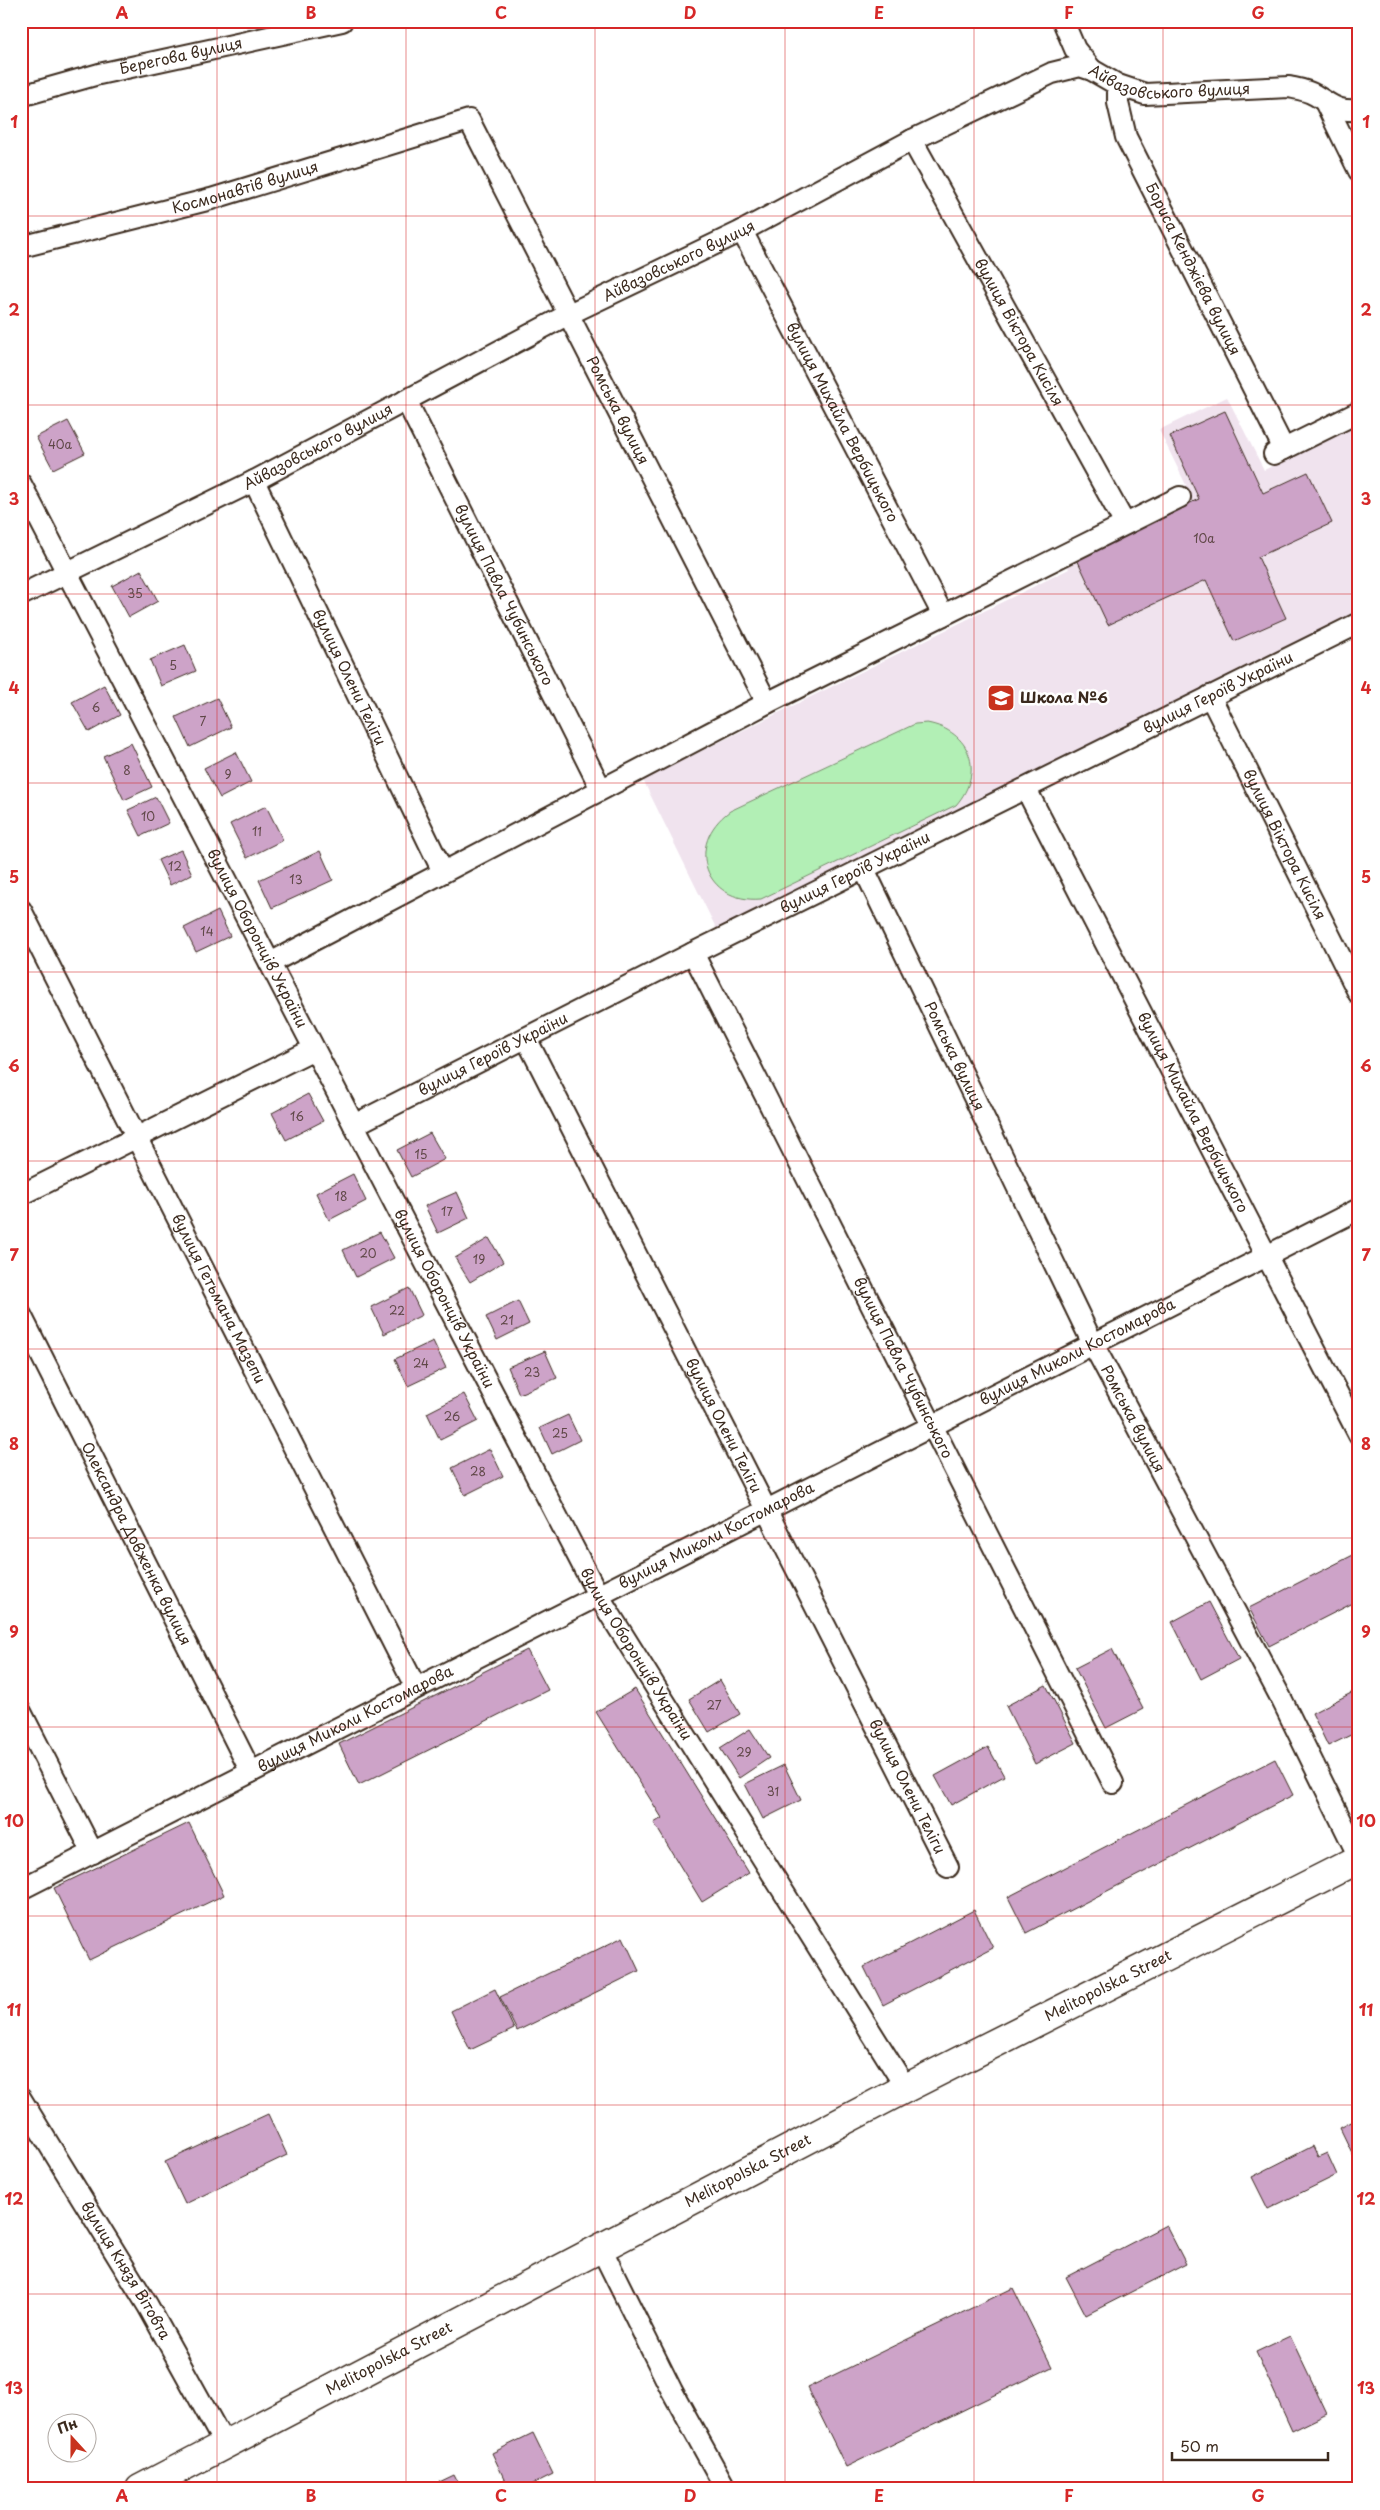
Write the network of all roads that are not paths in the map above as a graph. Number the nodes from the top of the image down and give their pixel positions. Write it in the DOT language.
graph roads {
  1 [pos="342,21"];
  2 [pos="1063,21"];
  3 [pos="1092,70"];
  4 [pos="1118,85"];
  5 [pos="21,96"];
  6 [pos="1326,104"];
  7 [pos="1359,110"];
  8 [pos="469,120"];
  9 [pos="912,140"];
  10 [pos="1359,171"];
  11 [pos="742,231"];
  12 [pos="21,247"];
  13 [pos="567,315"];
  14 [pos="406,400"];
  15 [pos="1359,412"];
  16 [pos="254,481"];
  17 [pos="21,484"];
  18 [pos="1180,497"];
  19 [pos="1125,524"];
  20 [pos="67,573"];
  21 [pos="21,595"];
  22 [pos="943,615"];
  23 [pos="1359,623"];
  24 [pos="1210,696"];
  25 [pos="767,703"];
  26 [pos="601,789"];
  27 [pos="1026,789"];
  28 [pos="864,868"];
  29 [pos="443,872"];
  30 [pos="21,910"];
  31 [pos="693,953"];
  32 [pos="270,963"];
  33 [pos="1359,994"];
  34 [pos="526,1038"];
  35 [pos="314,1048"];
  36 [pos="354,1125"];
  37 [pos="138,1137"];
  38 [pos="21,1195"];
  39 [pos="1359,1209"];
  40 [pos="1267,1256"];
  41 [pos="21,1315"];
  42 [pos="1093,1344"];
  43 [pos="932,1425"];
  44 [pos="1359,1435"];
  45 [pos="766,1510"];
  46 [pos="598,1595"];
  47 [pos="416,1688"];
  48 [pos="21,1712"];
  49 [pos="251,1772"];
  50 [pos="1113,1783"];
  51 [pos="93,1852"];
  52 [pos="1359,1858"];
  53 [pos="948,1867"];
  54 [pos="21,1889"];
  55 [pos="906,2088"];
  56 [pos="21,2099"];
  57 [pos="601,2248"];
  58 [pos="224,2445"];
  59 [pos="140,2489"];
  60 [pos="726,2489"];
  1 -- 5 [label="street, Берегова вулиця"];
  2 -- 3 [label="street"];
  3 -- 4 [label="street, Айвазовського вулиця"];
  3 -- 9 [label="street, Айвазовського вулиця"];
  4 -- 6 [label="street, Айвазовського вулиця"];
  4 -- 15 [label="street, Бориса Кенджієва вулиця"];
  6 -- 7 [label="street, Айвазовського вулиця"];
  6 -- 10 [label="street"];
  8 -- 12 [label="street, Космонавтів вулиця"];
  8 -- 13 [label="street, Ромська вулиця"];
  9 -- 11 [label="street, Айвазовського вулиця"];
  9 -- 19 [label="street, вулиця Віктора Кисіля"];
  11 -- 13 [label="street, Айвазовського вулиця"];
  11 -- 22 [label="street, вулиця Михайла Вербицького"];
  13 -- 14 [label="street, Айвазовського вулиця"];
  13 -- 25 [label="street, Ромська вулиця"];
  14 -- 16 [label="street, Айвазовського вулиця"];
  14 -- 26 [label="street, вулиця Павла Чубинського"];
  16 -- 20 [label="street, Айвазовського вулиця"];
  16 -- 29 [label="street, вулиця Олени Теліги"];
  17 -- 20 [label="street, вулиця Оборонців України"];
  18 -- 19 [label="street"];
  19 -- 22 [label="street"];
  20 -- 21 [label="street, Айвазовського вулиця"];
  20 -- 32 [label="street, вулиця Оборонців України"];
  22 -- 25 [label="street"];
  23 -- 24 [label="street, вулиця Героїв України"];
  24 -- 27 [label="street, вулиця Героїв України"];
  24 -- 33 [label="street, вулиця Віктора Кисіля"];
  25 -- 26 [label="street"];
  26 -- 29 [label="street"];
  27 -- 28 [label="street, вулиця Героїв України"];
  27 -- 40 [label="street, вулиця Михайла Вербицького"];
  28 -- 31 [label="street, вулиця Героїв України"];
  28 -- 42 [label="street, Ромська вулиця"];
  29 -- 32 [label="street"];
  30 -- 37 [label="street, вулиця Гетьмана Мазепи"];
  31 -- 34 [label="street, вулиця Героїв України"];
  31 -- 43 [label="street, вулиця Павла Чубинського"];
  32 -- 35 [label="street, вулиця Оборонців України"];
  34 -- 36 [label="street, вулиця Героїв України"];
  34 -- 45 [label="street, вулиця Олени Теліги"];
  35 -- 36 [label="street, вулиця Оборонців України"];
  35 -- 37 [label="street"];
  36 -- 46 [label="street, вулиця Оборонців України"];
  37 -- 38 [label="street"];
  37 -- 47 [label="street, вулиця Гетьмана Мазепи"];
  39 -- 40 [label="street, вулиця Миколи Костомарова"];
  40 -- 42 [label="street, вулиця Миколи Костомарова"];
  40 -- 44 [label="street, вулиця Михайла Вербицького"];
  41 -- 49 [label="street, Олександра Довженка вулиця"];
  42 -- 43 [label="street, вулиця Миколи Костомарова"];
  42 -- 52 [label="street, Ромська вулиця"];
  43 -- 45 [label="street, вулиця Миколи Костомарова"];
  43 -- 50 [label="street, вулиця Павла Чубинського"];
  45 -- 46 [label="street, вулиця Миколи Костомарова"];
  45 -- 53 [label="street, вулиця Олени Теліги"];
  46 -- 47 [label="street, вулиця Миколи Костомарова"];
  46 -- 55 [label="street, вулиця Оборонців України"];
  47 -- 49 [label="street, вулиця Миколи Костомарова"];
  48 -- 51 [label="street"];
  49 -- 51 [label="street, вулиця Миколи Костомарова"];
  51 -- 54 [label="street, вулиця Миколи Костомарова"];
  52 -- 55 [label="main road, Melitopolska Street"];
  55 -- 57 [label="main road, Melitopolska Street"];
  56 -- 58 [label="street, вулиця Князя Вітовта"];
  57 -- 58 [label="main road, Melitopolska Street"];
  57 -- 60 [label="street"];
  58 -- 59 [label="main road, Melitopolska Street"];
}
